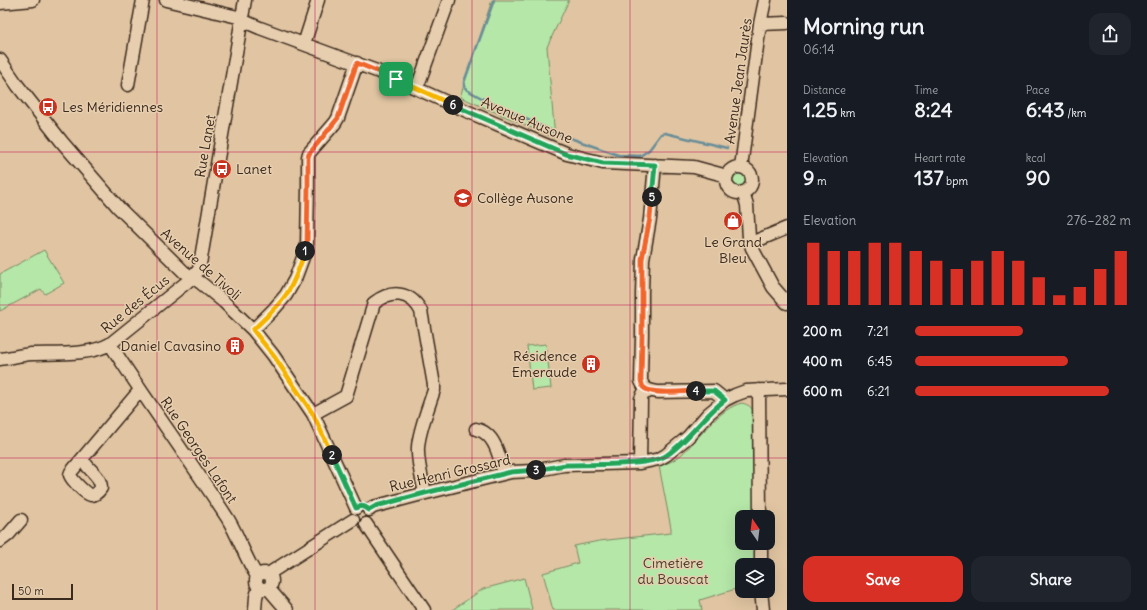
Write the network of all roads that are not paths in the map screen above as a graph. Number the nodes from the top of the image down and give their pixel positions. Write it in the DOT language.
graph roads {
  1 [pos="33,0"];
  2 [pos="143,0"];
  3 [pos="166,0"];
  4 [pos="245,0"];
  5 [pos="318,0"];
  6 [pos="449,0"];
  7 [pos="765,0"];
  8 [pos="0,3"];
  9 [pos="242,18"];
  10 [pos="787,23"];
  11 [pos="760,24"];
  12 [pos="304,44"];
  13 [pos="0,60"];
  14 [pos="357,63"];
  15 [pos="128,86"];
  16 [pos="417,88"];
  17 [pos="655,165"];
  18 [pos="741,167"];
  19 [pos="727,176"];
  20 [pos="743,192"];
  21 [pos="787,228"];
  22 [pos="750,243"];
  23 [pos="192,277"];
  24 [pos="787,303"];
  25 [pos="253,330"];
  26 [pos="110,344"];
  27 [pos="0,360"];
  28 [pos="140,390"];
  29 [pos="759,390"];
  30 [pos="787,390"];
  31 [pos="650,391"];
  32 [pos="725,400"];
  33 [pos="313,414"];
  34 [pos="476,429"];
  35 [pos="82,459"];
  36 [pos="640,462"];
  37 [pos="504,474"];
  38 [pos="425,493"];
  39 [pos="356,508"];
  40 [pos="369,510"];
  41 [pos="760,510"];
  42 [pos="21,520"];
  43 [pos="353,520"];
  44 [pos="366,524"];
  45 [pos="0,541"];
  46 [pos="263,581"];
  47 [pos="762,598"];
  48 [pos="255,610"];
  49 [pos="287,610"];
  50 [pos="424,610"];
  51 [pos="763,610"];
  1 -- 8 [label="street"];
  2 -- 15 [label="street"];
  3 -- 9 [label="street, Avenue Ausone"];
  4 -- 9 [label="street, Rue Lanet"];
  5 -- 12 [label="street"];
  6 -- 16 [label="street"];
  7 -- 11 [label="street, Avenue Jean Jaurès"];
  9 -- 12 [label="street, Avenue Ausone"];
  9 -- 23 [label="street, Rue Lanet"];
  10 -- 11 [label="street"];
  11 -- 18 [label="street, Avenue Jean Jaurès"];
  12 -- 14 [label="street, Avenue Ausone"];
  13 -- 23 [label="street, Avenue de Tivoli"];
  14 -- 16 [label="street, Avenue Ausone"];
  14 -- 25 [label="street"];
  16 -- 17 [label="street, Avenue Ausone"];
  17 -- 19 [label="street, Avenue Ausone"];
  17 -- 31 [label="street"];
  18 -- 19 [label="street"];
  18 -- 20 [label="street"];
  19 -- 20 [label="street"];
  20 -- 22 [label="street"];
  21 -- 22 [label="street"];
  22 -- 24 [label="street"];
  23 -- 25 [label="street, Avenue de Tivoli"];
  23 -- 26 [label="street, Rue des Écus"];
  25 -- 33 [label="street, Avenue de Tivoli"];
  26 -- 27 [label="street, Rue des Écus"];
  26 -- 28 [label="street, Rue Georges Lafont"];
  28 -- 35 [label="street"];
  28 -- 46 [label="street, Rue Georges Lafont"];
  29 -- 30 [label="street, Rue Henri Grossard"];
  29 -- 32 [label="street, Rue Henri Grossard"];
  29 -- 41 [label="street"];
  31 -- 32 [label="street"];
  31 -- 36 [label="street"];
  32 -- 36 [label="street, Rue Henri Grossard"];
  33 -- 38 [label="street"];
  33 -- 39 [label="street, Avenue de Tivoli"];
  34 -- 37 [label="street"];
  36 -- 37 [label="street, Rue Henri Grossard"];
  37 -- 38 [label="street, Rue Henri Grossard"];
  38 -- 40 [label="street, Rue Henri Grossard"];
  39 -- 40 [label="street"];
  39 -- 43 [label="street"];
  40 -- 44 [label="street"];
  42 -- 45 [label="street"];
  43 -- 44 [label="street"];
  43 -- 46 [label="street"];
  44 -- 50 [label="street"];
  46 -- 48 [label="street"];
  46 -- 49 [label="street, Rue Georges Lafont"];
  47 -- 51 [label="street"];
}
